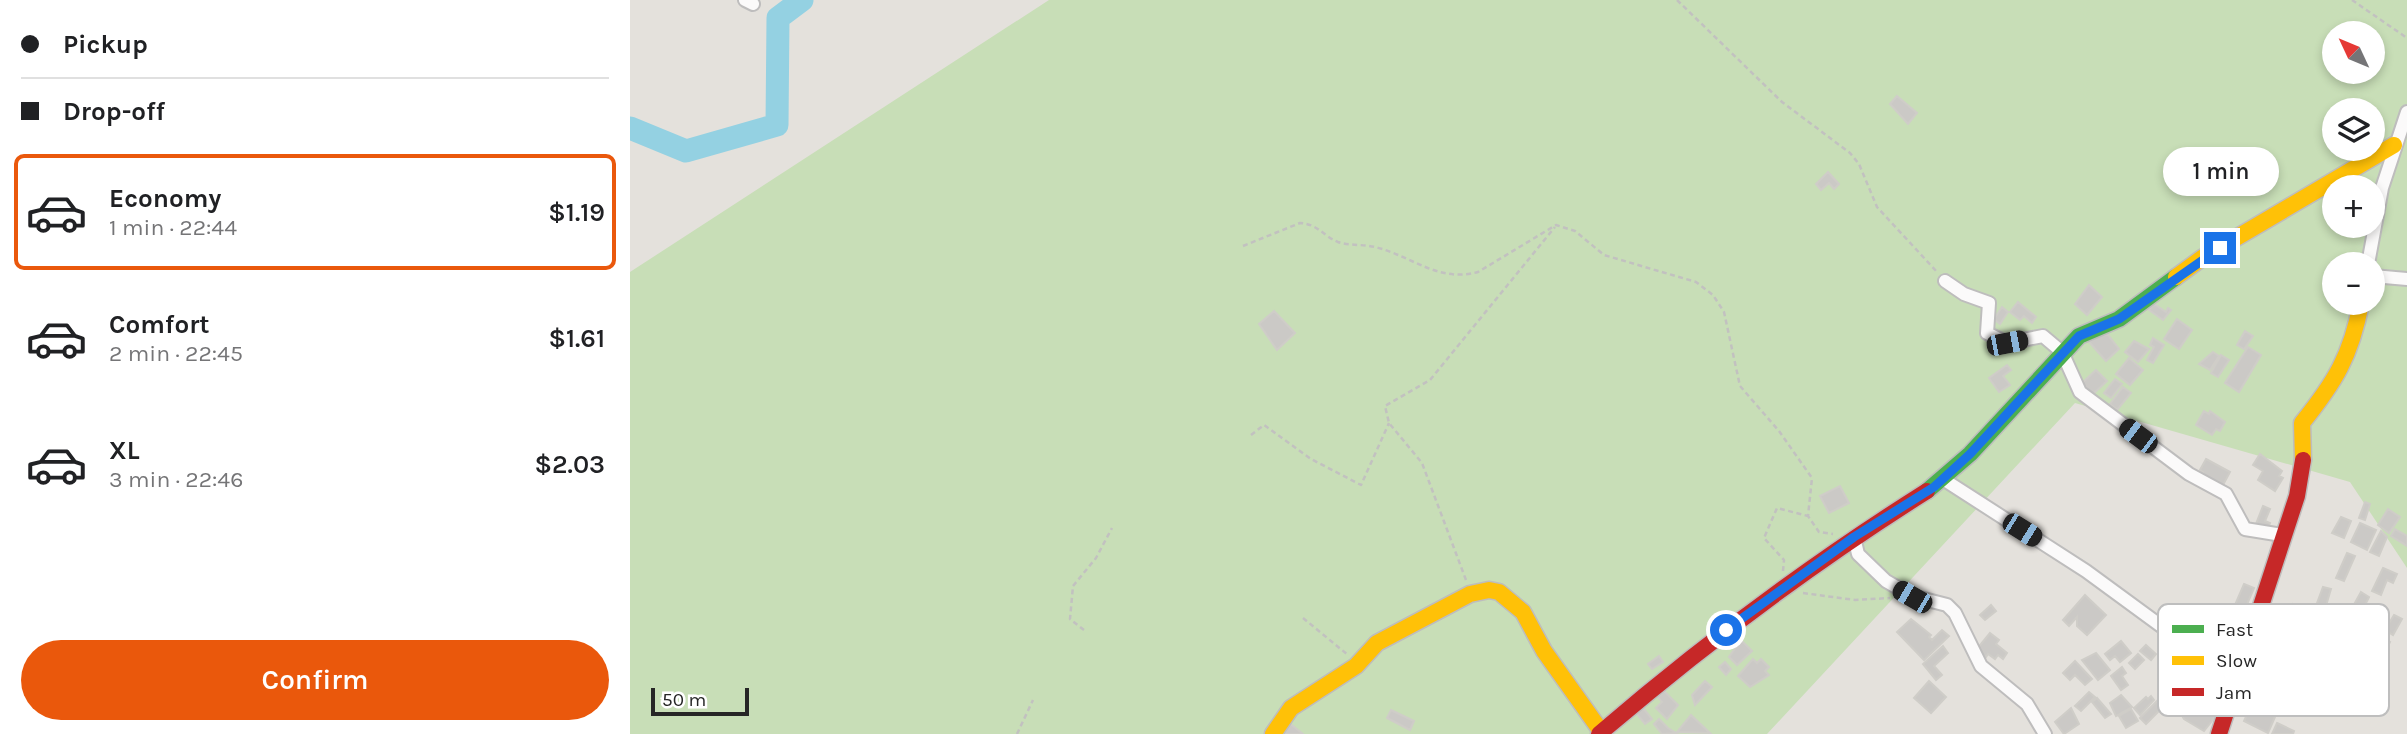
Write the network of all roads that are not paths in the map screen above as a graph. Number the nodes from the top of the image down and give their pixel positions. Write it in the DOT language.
graph roads {
  1 [pos="2407,115"];
  2 [pos="2394,145"];
  3 [pos="2370,252"];
  4 [pos="2385,277"];
  5 [pos="2407,279"];
  6 [pos="1945,281"];
  7 [pos="2359,315"];
  8 [pos="2062,352"];
  9 [pos="1942,479"];
  10 [pos="2282,535"];
  11 [pos="1854,537"];
  12 [pos="2261,604"];
  13 [pos="2158,624"];
  14 [pos="2226,716"];
  15 [pos="1602,733"];
  16 [pos="1273,734"];
  17 [pos="2045,734"];
  18 [pos="2219,734"];
  1 -- 2 [label="street"];
  2 -- 3 [label="street"];
  2 -- 8 [label="street"];
  4 -- 5 [label="street"];
  6 -- 8 [label="street"];
  7 -- 10 [label="street"];
  8 -- 9 [label="street"];
  8 -- 10 [label="street"];
  9 -- 11 [label="street"];
  9 -- 13 [label="street"];
  10 -- 12 [label="street"];
  11 -- 15 [label="street"];
  11 -- 17 [label="street"];
  14 -- 18 [label="street"];
  15 -- 16 [label="street"];
}
